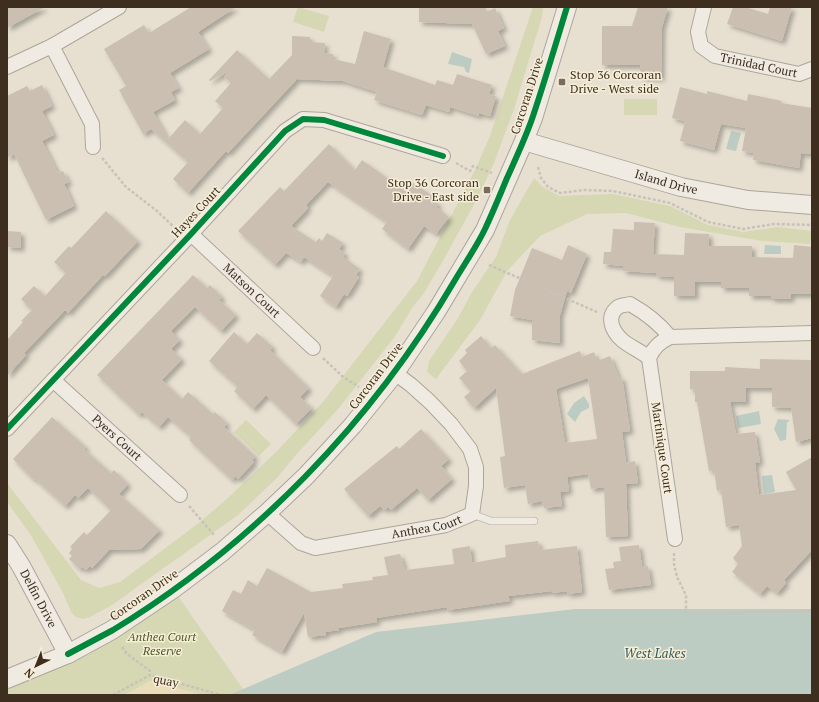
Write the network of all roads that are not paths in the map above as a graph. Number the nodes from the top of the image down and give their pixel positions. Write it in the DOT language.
graph roads {
  1 [pos="119,7"];
  2 [pos="567,7"];
  3 [pos="704,7"];
  4 [pos="52,46"];
  5 [pos="7,67"];
  6 [pos="812,68"];
  7 [pos="524,141"];
  8 [pos="93,147"];
  9 [pos="443,156"];
  10 [pos="812,205"];
  11 [pos="191,234"];
  12 [pos="812,333"];
  13 [pos="670,337"];
  14 [pos="313,348"];
  15 [pos="649,358"];
  16 [pos="395,373"];
  17 [pos="53,380"];
  18 [pos="7,430"];
  19 [pos="180,495"];
  20 [pos="267,513"];
  21 [pos="472,514"];
  22 [pos="534,521"];
  23 [pos="675,538"];
  24 [pos="7,544"];
  25 [pos="68,654"];
  26 [pos="7,679"];
  1 -- 4 [label="street"];
  2 -- 7 [label="street, Corcoran Drive"];
  3 -- 6 [label="street, Trinidad Court"];
  4 -- 5 [label="street"];
  4 -- 8 [label="street"];
  7 -- 10 [label="street, Island Drive"];
  7 -- 16 [label="street, Corcoran Drive"];
  9 -- 11 [label="street, Hayes Court"];
  11 -- 14 [label="street, Matson Court"];
  11 -- 17 [label="street, Hayes Court"];
  12 -- 13 [label="street"];
  13 -- 15 [label="street"];
  13 -- 15 [label="street"];
  15 -- 23 [label="street, Martinique Court"];
  16 -- 20 [label="street, Corcoran Drive"];
  16 -- 21 [label="street, Anthea Court"];
  17 -- 18 [label="street, Hayes Court"];
  17 -- 19 [label="street, Pyers Court"];
  20 -- 21 [label="street, Anthea Court"];
  20 -- 25 [label="street, Corcoran Drive"];
  21 -- 22 [label="lane"];
  24 -- 25 [label="street, Delfin Drive"];
  25 -- 26 [label="street, Corcoran Drive"];
}
